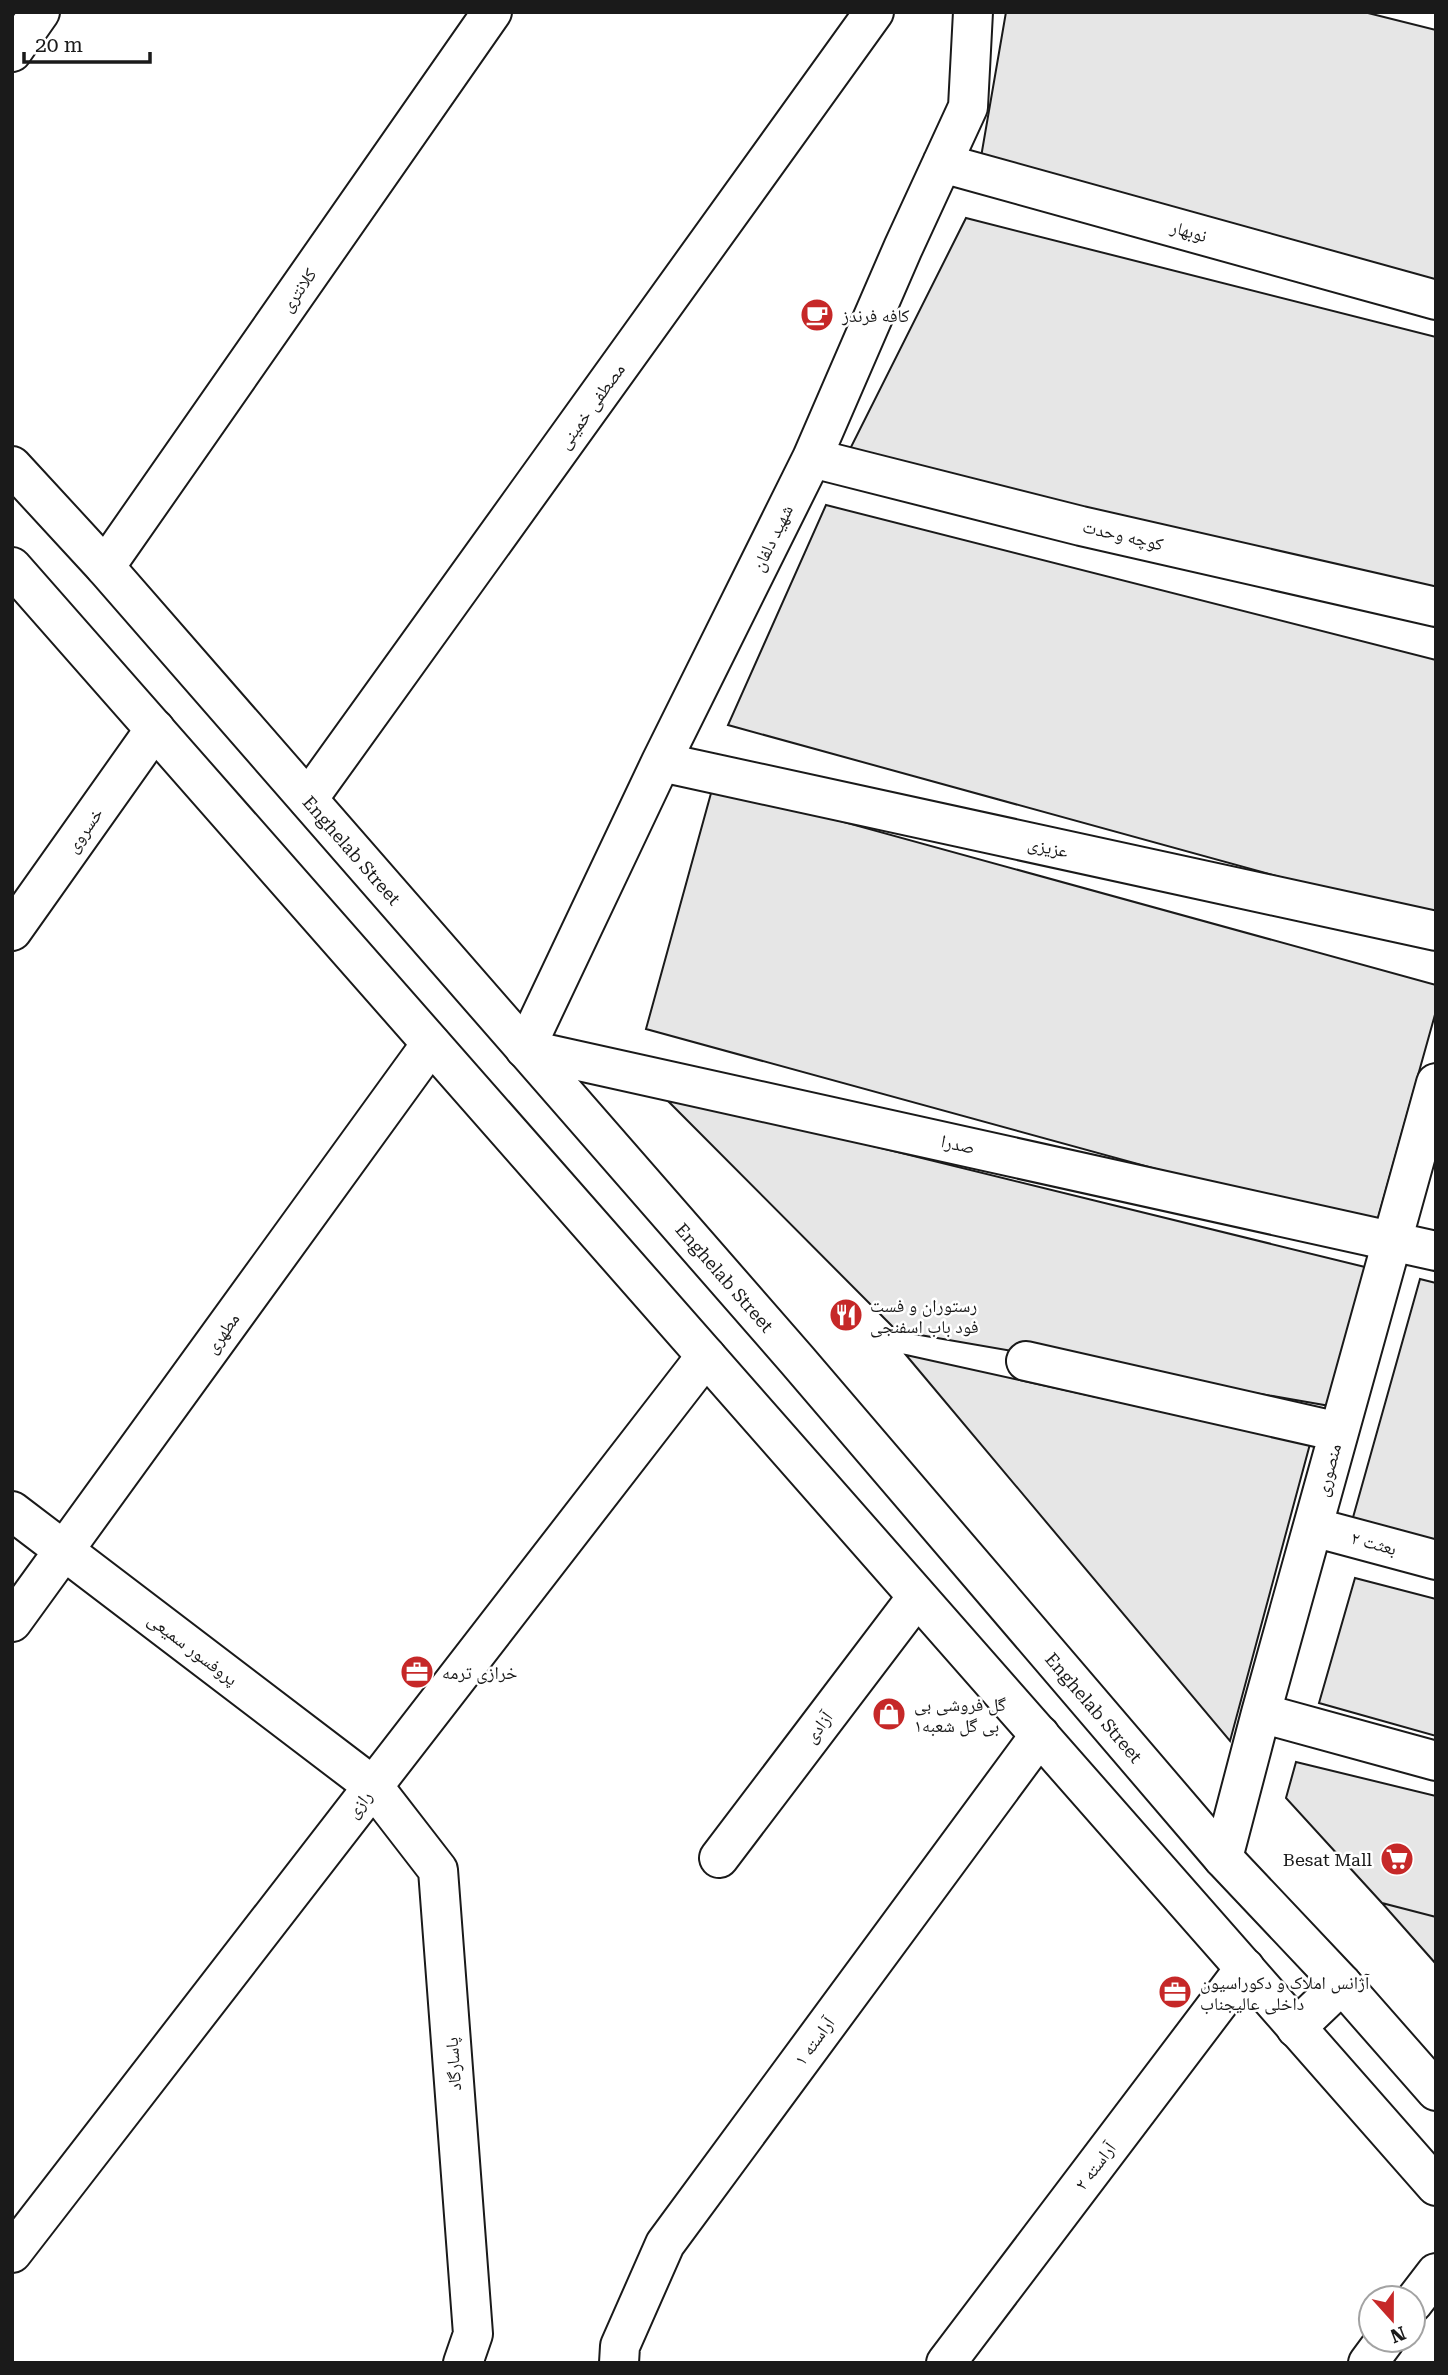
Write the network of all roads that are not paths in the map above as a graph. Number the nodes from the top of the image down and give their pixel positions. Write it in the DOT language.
graph roads {
  1 [pos="40,12"];
  2 [pos="492,12"];
  3 [pos="874,12"];
  4 [pos="973,12"];
  5 [pos="12,51"];
  6 [pos="942,163"];
  7 [pos="1436,300"];
  8 [pos="812,458"];
  9 [pos="12,466"];
  10 [pos="12,567"];
  11 [pos="105,567"];
  12 [pos="1436,607"];
  13 [pos="155,729"];
  14 [pos="661,762"];
  15 [pos="308,799"];
  16 [pos="12,931"];
  17 [pos="1436,931"];
  18 [pos="431,1044"];
  19 [pos="525,1049"];
  20 [pos="1436,1083"];
  21 [pos="1392,1240"];
  22 [pos="1436,1251"];
  23 [pos="706,1356"];
  24 [pos="1026,1362"];
  25 [pos="1339,1432"];
  26 [pos="12,1511"];
  27 [pos="1313,1527"];
  28 [pos="64,1551"];
  29 [pos="1436,1560"];
  30 [pos="917,1597"];
  31 [pos="12,1622"];
  32 [pos="1080,1692"];
  33 [pos="1261,1713"];
  34 [pos="1040,1735"];
  35 [pos="1436,1761"];
  36 [pos="373,1786"];
  37 [pos="719,1858"];
  38 [pos="1223,1858"];
  39 [pos="1245,1968"];
  40 [pos="1342,1984"];
  41 [pos="1296,2028"];
  42 [pos="1436,2091"];
  43 [pos="1436,2186"];
  44 [pos="12,2253"];
  45 [pos="463,2363"];
  46 [pos="619,2363"];
  47 [pos="946,2363"];
  1 -- 5 [label="street"];
  2 -- 11 [label="street, کلانتری"];
  3 -- 15 [label="street, مصطفی خمینی"];
  4 -- 6 [label="street, شهید دلفان"];
  6 -- 7 [label="street, نوبهار"];
  6 -- 8 [label="street, شهید دلفان"];
  8 -- 12 [label="street, کوچه وحدت"];
  8 -- 14 [label="street, شهید دلفان"];
  9 -- 11 [label="street, Enghelab Street"];
  10 -- 13 [label="street"];
  11 -- 15 [label="street, Enghelab Street"];
  13 -- 16 [label="street, خسروی"];
  13 -- 18 [label="street"];
  14 -- 17 [label="street, عزیزی"];
  14 -- 19 [label="street, شهید دلفان"];
  15 -- 19 [label="street, Enghelab Street"];
  18 -- 23 [label="street"];
  18 -- 28 [label="street, مطهری"];
  19 -- 21 [label="street, صدرا"];
  19 -- 32 [label="street, Enghelab Street"];
  20 -- 21 [label="street, منصوری"];
  21 -- 22 [label="street, صدرا"];
  21 -- 25 [label="street, منصوری"];
  23 -- 30 [label="street"];
  23 -- 36 [label="street, رازی"];
  24 -- 25 [label="street"];
  25 -- 27 [label="street, منصوری"];
  26 -- 28 [label="street, پروفسور سمیعی"];
  27 -- 29 [label="street, بعثت ۲"];
  27 -- 33 [label="street, منصوری"];
  28 -- 31 [label="street, مطهری"];
  28 -- 36 [label="street, پروفسور سمیعی"];
  30 -- 34 [label="street"];
  30 -- 37 [label="street, آزادی"];
  32 -- 34 [label="street, آراسته ۱"];
  32 -- 38 [label="street, Enghelab Street"];
  33 -- 35 [label="street"];
  33 -- 38 [label="street, منصوری"];
  34 -- 39 [label="street"];
  34 -- 46 [label="street, آراسته ۱"];
  36 -- 44 [label="street, رازی"];
  36 -- 45 [label="street, پاسارگاد"];
  38 -- 40 [label="street, Enghelab Street"];
  39 -- 41 [label="street"];
  39 -- 47 [label="street, آراسته ۲"];
  40 -- 41 [label="street"];
  40 -- 42 [label="street, Enghelab Street"];
  41 -- 43 [label="street"];
}
